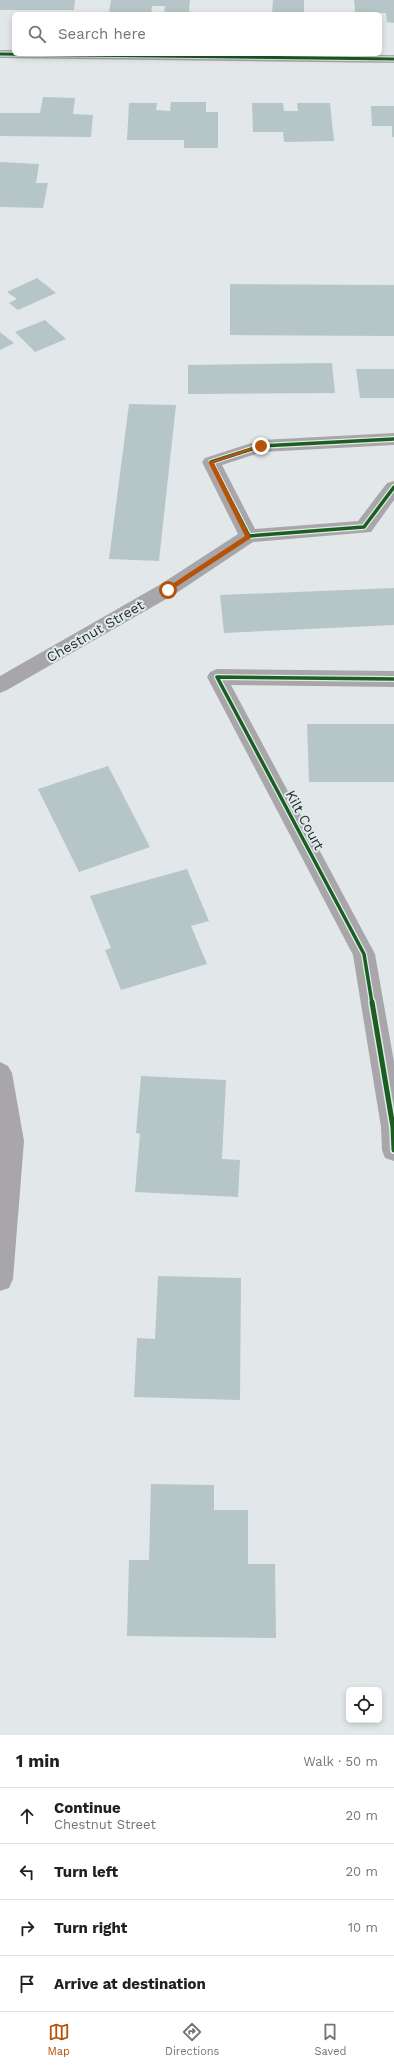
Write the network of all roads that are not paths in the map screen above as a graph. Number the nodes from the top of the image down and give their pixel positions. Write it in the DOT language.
graph roads {
  1 [pos="0,54"];
  2 [pos="12,54"];
  3 [pos="158,56"];
  4 [pos="394,59"];
  5 [pos="394,439"];
  6 [pos="394,487"];
  7 [pos="249,536"];
  8 [pos="394,679"];
  9 [pos="0,685"];
  10 [pos="0,1073"];
  11 [pos="394,1150"];
  12 [pos="0,1279"];
  1 -- 2 [label="street"];
  3 -- 4 [label="street"];
  5 -- 7 [label="street"];
  6 -- 7 [label="street"];
  7 -- 9 [label="street, Chestnut Street"];
  8 -- 11 [label="street, Kilt Court"];
  10 -- 12 [label="street"];
}
